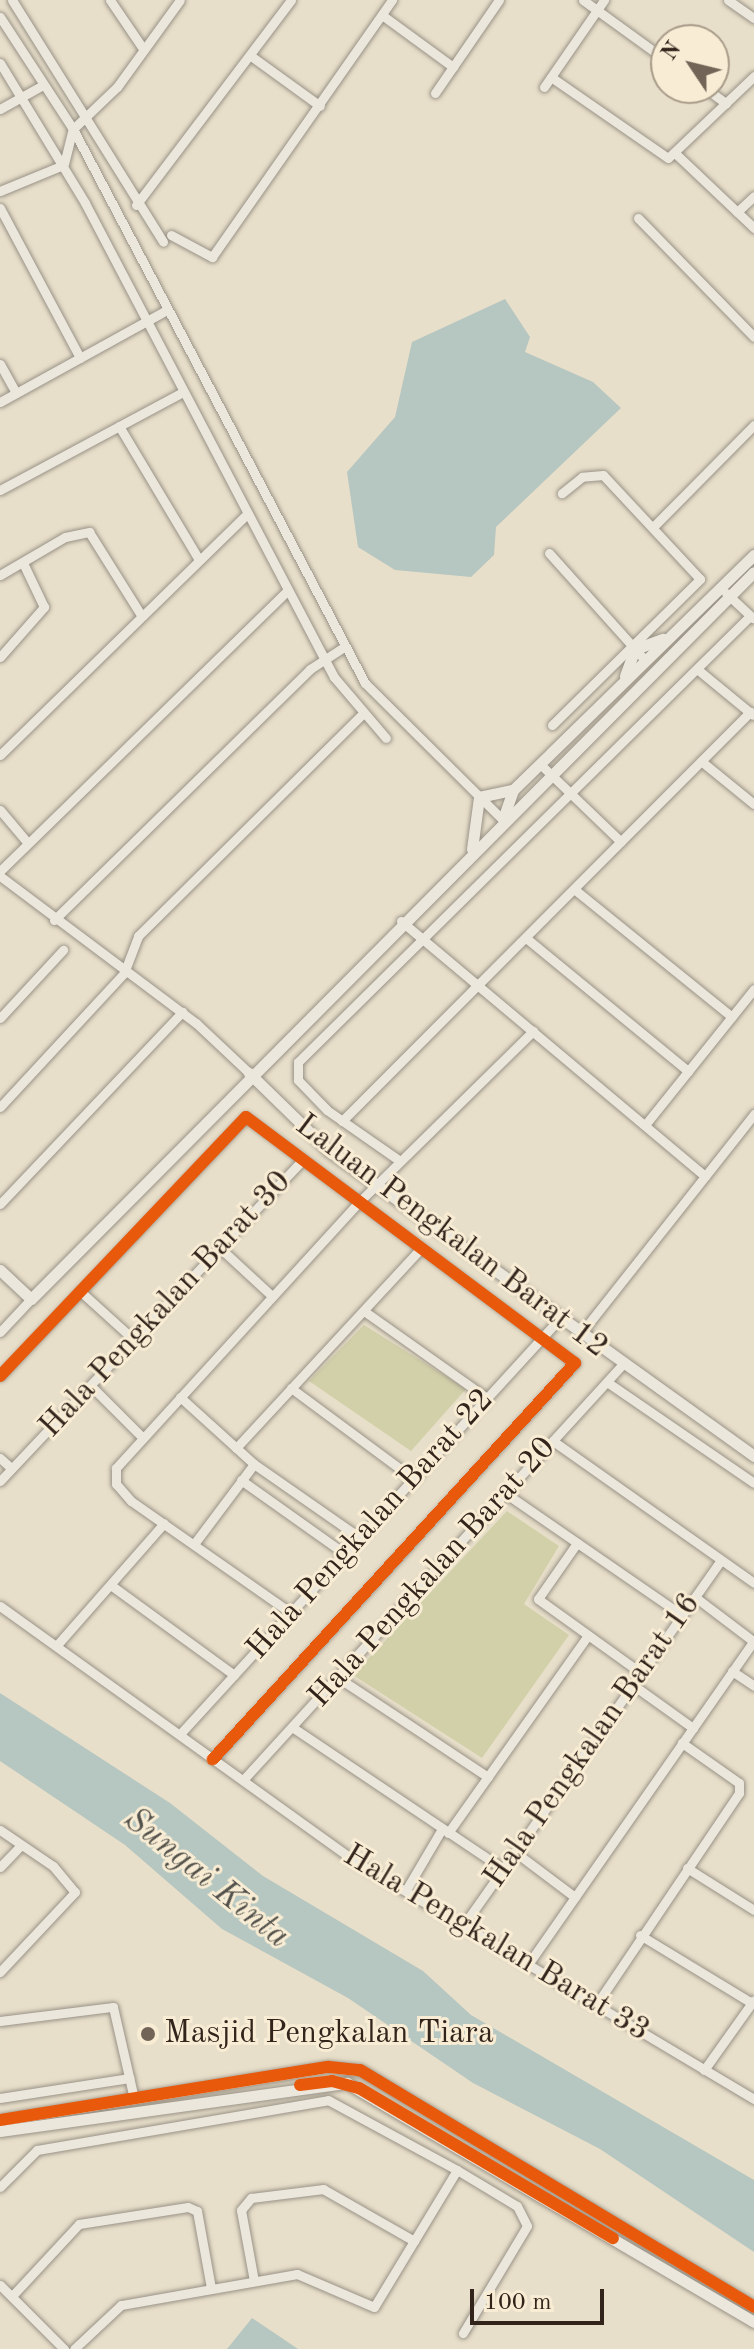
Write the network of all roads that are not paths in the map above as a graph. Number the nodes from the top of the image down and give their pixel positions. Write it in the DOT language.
graph roads {
  1 [pos="12,0"];
  2 [pos="110,0"];
  3 [pos="180,0"];
  4 [pos="291,0"];
  5 [pos="392,0"];
  6 [pos="499,0"];
  7 [pos="583,0"];
  8 [pos="604,0"];
  9 [pos="728,0"];
  10 [pos="597,10"];
  11 [pos="382,15"];
  12 [pos="0,17"];
  13 [pos="754,18"];
  14 [pos="650,48"];
  15 [pos="144,50"];
  16 [pos="251,56"];
  17 [pos="0,63"];
  18 [pos="453,67"];
  19 [pos="754,76"];
  20 [pos="551,77"];
  21 [pos="43,85"];
  22 [pos="544,87"];
  23 [pos="435,93"];
  24 [pos="22,99"];
  25 [pos="730,99"];
  26 [pos="725,104"];
  27 [pos="320,106"];
  28 [pos="0,109"];
  29 [pos="88,115"];
  30 [pos="73,129"];
  31 [pos="675,155"];
  32 [pos="63,165"];
  33 [pos="0,191"];
  34 [pos="754,196"];
  35 [pos="136,205"];
  36 [pos="0,208"];
  37 [pos="737,212"];
  38 [pos="638,218"];
  39 [pos="754,228"];
  40 [pos="167,310"];
  41 [pos="146,322"];
  42 [pos="754,337"];
  43 [pos="80,358"];
  44 [pos="0,364"];
  45 [pos="183,392"];
  46 [pos="16,393"];
  47 [pos="0,402"];
  48 [pos="754,425"];
  49 [pos="119,426"];
  50 [pos="0,490"];
  51 [pos="562,493"];
  52 [pos="246,515"];
  53 [pos="654,526"];
  54 [pos="549,553"];
  55 [pos="754,555"];
  56 [pos="198,558"];
  57 [pos="23,563"];
  58 [pos="754,572"];
  59 [pos="0,575"];
  60 [pos="721,588"];
  61 [pos="287,591"];
  62 [pos="731,597"];
  63 [pos="141,615"];
  64 [pos="752,618"];
  65 [pos="680,628"];
  66 [pos="344,647"];
  67 [pos="634,648"];
  68 [pos="682,648"];
  69 [pos="0,657"];
  70 [pos="326,659"];
  71 [pos="646,661"];
  72 [pos="697,669"];
  73 [pos="614,693"];
  74 [pos="633,696"];
  75 [pos="362,714"];
  76 [pos="752,714"];
  77 [pos="552,725"];
  78 [pos="386,738"];
  79 [pos="0,755"];
  80 [pos="701,761"];
  81 [pos="540,764"];
  82 [pos="553,777"];
  83 [pos="513,790"];
  84 [pos="571,794"];
  85 [pos="479,797"];
  86 [pos="754,804"];
  87 [pos="0,810"];
  88 [pos="502,819"];
  89 [pos="27,842"];
  90 [pos="621,842"];
  91 [pos="472,850"];
  92 [pos="0,873"];
  93 [pos="574,889"];
  94 [pos="54,920"];
  95 [pos="401,921"];
  96 [pos="526,938"];
  97 [pos="423,939"];
  98 [pos="63,950"];
  99 [pos="124,973"];
  100 [pos="478,985"];
  101 [pos="754,989"];
  102 [pos="182,1012"];
  103 [pos="732,1017"];
  104 [pos="0,1018"];
  105 [pos="533,1031"];
  106 [pos="688,1071"];
  107 [pos="249,1073"];
  108 [pos="0,1107"];
  109 [pos="754,1114"];
  110 [pos="342,1121"];
  111 [pos="645,1125"];
  112 [pos="400,1161"];
  113 [pos="299,1164"];
  114 [pos="705,1176"];
  115 [pos="377,1185"];
  116 [pos="0,1204"];
  117 [pos="357,1204"];
  118 [pos="220,1248"];
  119 [pos="420,1249"];
  120 [pos="0,1270"];
  121 [pos="80,1291"];
  122 [pos="272,1296"];
  123 [pos="31,1299"];
  124 [pos="364,1311"];
  125 [pos="561,1317"];
  126 [pos="0,1332"];
  127 [pos="582,1332"];
  128 [pos="544,1336"];
  129 [pos="134,1340"];
  130 [pos="622,1365"];
  131 [pos="0,1376"];
  132 [pos="607,1382"];
  133 [pos="91,1386"];
  134 [pos="291,1388"];
  135 [pos="180,1397"];
  136 [pos="487,1398"];
  137 [pos="142,1437"];
  138 [pos="553,1441"];
  139 [pos="236,1448"];
  140 [pos="754,1456"];
  141 [pos="0,1458"];
  142 [pos="254,1464"];
  143 [pos="11,1468"];
  144 [pos="414,1479"];
  145 [pos="241,1480"];
  146 [pos="0,1481"];
  147 [pos="754,1483"];
  148 [pos="505,1493"];
  149 [pos="164,1523"];
  150 [pos="360,1538"];
  151 [pos="577,1543"];
  152 [pos="194,1544"];
  153 [pos="345,1554"];
  154 [pos="721,1560"];
  155 [pos="754,1583"];
  156 [pos="112,1586"];
  157 [pos="695,1597"];
  158 [pos="0,1606"];
  159 [pos="291,1613"];
  160 [pos="682,1615"];
  161 [pos="588,1635"];
  162 [pos="754,1640"];
  163 [pos="57,1645"];
  164 [pos="732,1671"];
  165 [pos="641,1673"];
  166 [pos="234,1675"];
  167 [pos="337,1677"];
  168 [pos="633,1685"];
  169 [pos="754,1686"];
  170 [pos="292,1727"];
  171 [pos="693,1728"];
  172 [pos="180,1734"];
  173 [pos="682,1743"];
  174 [pos="213,1759"];
  175 [pos="488,1777"];
  176 [pos="243,1780"];
  177 [pos="0,1830"];
  178 [pos="445,1831"];
  179 [pos="21,1845"];
  180 [pos="515,1852"];
  181 [pos="0,1867"];
  182 [pos="687,1868"];
  183 [pos="503,1869"];
  184 [pos="406,1890"];
  185 [pos="575,1897"];
  186 [pos="754,1910"];
  187 [pos="465,1923"];
  188 [pos="640,1935"];
  189 [pos="529,1963"];
  190 [pos="0,1972"];
  191 [pos="753,2001"];
  192 [pos="596,2005"];
  193 [pos="0,2021"];
  194 [pos="704,2070"];
  195 [pos="129,2078"];
  196 [pos="205,2094"];
  197 [pos="0,2098"];
  198 [pos="134,2099"];
  199 [pos="754,2099"];
  200 [pos="207,2118"];
  201 [pos="0,2120"];
  202 [pos="0,2131"];
  203 [pos="453,2168"];
  204 [pos="0,2187"];
  205 [pos="414,2241"];
  206 [pos="254,2281"];
  207 [pos="0,2285"];
  208 [pos="211,2288"];
  209 [pos="12,2296"];
  210 [pos="754,2307"];
  211 [pos="754,2322"];
  212 [pos="463,2333"];
  213 [pos="64,2349"];
  214 [pos="74,2349"];
  1 -- 29 [label="street"];
  2 -- 15 [label="street"];
  3 -- 15 [label="street"];
  4 -- 16 [label="street"];
  5 -- 11 [label="street"];
  6 -- 18 [label="street"];
  7 -- 10 [label="street"];
  8 -- 10 [label="street"];
  9 -- 13 [label="street"];
  10 -- 14 [label="street"];
  10 -- 20 [label="street"];
  11 -- 18 [label="street"];
  11 -- 27 [label="street"];
  12 -- 21 [label="street"];
  15 -- 29 [label="street"];
  16 -- 27 [label="street"];
  16 -- 35 [label="street"];
  17 -- 24 [label="street"];
  18 -- 23 [label="street"];
  19 -- 25 [label="street"];
  20 -- 22 [label="street"];
  20 -- 31 [label="street"];
  21 -- 24 [label="street"];
  21 -- 30 [label="street"];
  24 -- 28 [label="street"];
  24 -- 32 [label="street"];
  26 -- 31 [label="street"];
  27 -- 35 [label="street"];
  29 -- 30 [label="street"];
  29 -- 35 [label="street"];
  30 -- 32 [label="street"];
  30 -- 40 [label="street"];
  31 -- 37 [label="street"];
  32 -- 33 [label="street"];
  32 -- 41 [label="street"];
  34 -- 37 [label="street"];
  36 -- 43 [label="street"];
  37 -- 39 [label="street"];
  38 -- 42 [label="street"];
  40 -- 41 [label="street"];
  40 -- 66 [label="street"];
  41 -- 43 [label="street"];
  41 -- 45 [label="street"];
  43 -- 46 [label="street"];
  44 -- 46 [label="street"];
  45 -- 49 [label="street"];
  45 -- 52 [label="street"];
  46 -- 47 [label="street"];
  48 -- 53 [label="street"];
  49 -- 50 [label="street"];
  49 -- 56 [label="street"];
  51 -- 53 [label="street"];
  52 -- 56 [label="street"];
  52 -- 61 [label="street"];
  53 -- 67 [label="street"];
  54 -- 67 [label="street"];
  55 -- 60 [label="street"];
  56 -- 63 [label="street"];
  57 -- 59 [label="street"];
  57 -- 63 [label="street"];
  57 -- 69 [label="street"];
  58 -- 62 [label="street"];
  60 -- 62 [label="street"];
  60 -- 65 [label="street"];
  61 -- 70 [label="street"];
  61 -- 89 [label="street"];
  62 -- 64 [label="street"];
  62 -- 68 [label="street"];
  63 -- 79 [label="street"];
  64 -- 72 [label="street"];
  65 -- 67 [label="street"];
  65 -- 71 [label="street"];
  66 -- 70 [label="street"];
  66 -- 85 [label="street"];
  67 -- 71 [label="street"];
  67 -- 73 [label="street"];
  67 -- 77 [label="street"];
  68 -- 71 [label="street"];
  68 -- 74 [label="street"];
  70 -- 75 [label="street"];
  70 -- 94 [label="street"];
  71 -- 73 [label="street"];
  71 -- 74 [label="street"];
  72 -- 76 [label="street"];
  72 -- 84 [label="street"];
  73 -- 81 [label="street"];
  74 -- 82 [label="street"];
  75 -- 78 [label="street"];
  75 -- 99 [label="street"];
  76 -- 80 [label="street"];
  80 -- 86 [label="street"];
  80 -- 90 [label="street"];
  81 -- 82 [label="street"];
  81 -- 83 [label="street"];
  82 -- 84 [label="street"];
  82 -- 88 [label="street"];
  83 -- 85 [label="street"];
  83 -- 88 [label="street"];
  84 -- 90 [label="street"];
  84 -- 97 [label="street"];
  85 -- 88 [label="street"];
  85 -- 91 [label="street"];
  87 -- 89 [label="street"];
  88 -- 91 [label="street"];
  89 -- 92 [label="street"];
  90 -- 93 [label="street"];
  91 -- 95 [label="street"];
  92 -- 94 [label="street, Laluan Pengkalan Barat 12"];
  93 -- 96 [label="street"];
  93 -- 103 [label="street"];
  94 -- 99 [label="street, Laluan Pengkalan Barat 12"];
  95 -- 97 [label="street"];
  95 -- 107 [label="street"];
  96 -- 100 [label="street"];
  96 -- 106 [label="street"];
  97 -- 100 [label="street"];
  97 -- 110 [label="street"];
  98 -- 104 [label="street"];
  99 -- 102 [label="street, Laluan Pengkalan Barat 12"];
  99 -- 108 [label="street"];
  100 -- 105 [label="street"];
  100 -- 110 [label="street"];
  101 -- 103 [label="street"];
  102 -- 107 [label="street, Laluan Pengkalan Barat 12"];
  102 -- 116 [label="street"];
  103 -- 106 [label="street"];
  105 -- 111 [label="street"];
  105 -- 112 [label="street"];
  106 -- 111 [label="street"];
  107 -- 115 [label="street, Laluan Pengkalan Barat 12"];
  107 -- 123 [label="street"];
  109 -- 114 [label="street"];
  110 -- 112 [label="street"];
  111 -- 114 [label="street"];
  112 -- 115 [label="street"];
  113 -- 117 [label="street"];
  113 -- 118 [label="street, Hala Pengkalan Barat 30"];
  113 -- 121 [label="street"];
  114 -- 127 [label="street"];
  115 -- 117 [label="street"];
  115 -- 125 [label="street, Laluan Pengkalan Barat 12"];
  117 -- 119 [label="street"];
  117 -- 122 [label="street"];
  118 -- 122 [label="street"];
  118 -- 129 [label="street, Hala Pengkalan Barat 30"];
  119 -- 124 [label="street"];
  119 -- 128 [label="street"];
  120 -- 123 [label="street"];
  121 -- 129 [label="street"];
  121 -- 131 [label="street"];
  122 -- 135 [label="street"];
  123 -- 126 [label="street"];
  124 -- 134 [label="street"];
  124 -- 136 [label="street"];
  125 -- 127 [label="street, Laluan Pengkalan Barat 12"];
  125 -- 128 [label="street, Hala Pengkalan Barat 22"];
  127 -- 130 [label="street, Laluan Pengkalan Barat 12"];
  128 -- 136 [label="street, Hala Pengkalan Barat 22"];
  128 -- 174 [label="street"];
  129 -- 133 [label="street, Hala Pengkalan Barat 30"];
  130 -- 132 [label="street, Hala Pengkalan Barat 20"];
  130 -- 140 [label="street, Laluan Pengkalan Barat 12"];
  132 -- 138 [label="street, Hala Pengkalan Barat 20"];
  132 -- 147 [label="street"];
  133 -- 137 [label="street"];
  133 -- 143 [label="street, Hala Pengkalan Barat 30"];
  134 -- 139 [label="street"];
  134 -- 144 [label="street"];
  135 -- 137 [label="street"];
  135 -- 139 [label="street"];
  136 -- 144 [label="street, Hala Pengkalan Barat 22"];
  137 -- 149 [label="street"];
  138 -- 148 [label="street, Hala Pengkalan Barat 20"];
  138 -- 154 [label="street"];
  139 -- 142 [label="street"];
  141 -- 143 [label="street"];
  142 -- 145 [label="street"];
  142 -- 150 [label="street"];
  143 -- 146 [label="street, Hala Pengkalan Barat 30"];
  144 -- 150 [label="street, Hala Pengkalan Barat 22"];
  145 -- 152 [label="street"];
  145 -- 153 [label="street"];
  148 -- 151 [label="street"];
  148 -- 167 [label="street, Hala Pengkalan Barat 20"];
  149 -- 152 [label="street"];
  149 -- 156 [label="street"];
  150 -- 153 [label="street, Hala Pengkalan Barat 22"];
  151 -- 160 [label="street"];
  151 -- 161 [label="street"];
  152 -- 159 [label="street"];
  153 -- 159 [label="street, Hala Pengkalan Barat 22"];
  154 -- 155 [label="street"];
  154 -- 157 [label="street, Hala Pengkalan Barat 16"];
  156 -- 163 [label="street"];
  156 -- 166 [label="street"];
  157 -- 160 [label="street, Hala Pengkalan Barat 16"];
  157 -- 162 [label="street"];
  158 -- 163 [label="street, Hala Pengkalan Barat 33"];
  159 -- 166 [label="street, Hala Pengkalan Barat 22"];
  160 -- 165 [label="street, Hala Pengkalan Barat 16"];
  161 -- 165 [label="street"];
  161 -- 175 [label="street"];
  162 -- 164 [label="street"];
  163 -- 172 [label="street, Hala Pengkalan Barat 33"];
  164 -- 169 [label="street"];
  164 -- 171 [label="street"];
  165 -- 168 [label="street, Hala Pengkalan Barat 16"];
  166 -- 172 [label="street, Hala Pengkalan Barat 22"];
  167 -- 170 [label="street, Hala Pengkalan Barat 20"];
  167 -- 175 [label="street"];
  168 -- 171 [label="street"];
  168 -- 180 [label="street, Hala Pengkalan Barat 16"];
  170 -- 176 [label="street, Hala Pengkalan Barat 20"];
  170 -- 178 [label="street"];
  171 -- 173 [label="street"];
  172 -- 174 [label="street, Hala Pengkalan Barat 33"];
  173 -- 182 [label="street"];
  173 -- 185 [label="street"];
  174 -- 176 [label="street, Hala Pengkalan Barat 33"];
  175 -- 178 [label="street"];
  176 -- 184 [label="street, Hala Pengkalan Barat 33"];
  177 -- 179 [label="street"];
  178 -- 183 [label="street"];
  178 -- 184 [label="street"];
  179 -- 181 [label="street"];
  179 -- 190 [label="street"];
  180 -- 183 [label="street, Hala Pengkalan Barat 16"];
  180 -- 185 [label="street"];
  182 -- 186 [label="street"];
  182 -- 188 [label="street"];
  183 -- 187 [label="street, Hala Pengkalan Barat 16"];
  184 -- 187 [label="street, Hala Pengkalan Barat 33"];
  185 -- 189 [label="street"];
  187 -- 189 [label="street, Hala Pengkalan Barat 33"];
  188 -- 191 [label="street"];
  188 -- 192 [label="street"];
  189 -- 192 [label="street, Hala Pengkalan Barat 33"];
  191 -- 194 [label="street"];
  192 -- 194 [label="street, Hala Pengkalan Barat 33"];
  193 -- 195 [label="street"];
  194 -- 199 [label="street, Hala Pengkalan Barat 33"];
  195 -- 197 [label="street"];
  195 -- 198 [label="street"];
  196 -- 198 [label="street"];
  196 -- 200 [label="street"];
  196 -- 202 [label="street"];
  196 -- 210 [label="street"];
  196 -- 211 [label="street"];
  198 -- 201 [label="street"];
  200 -- 203 [label="street"];
  200 -- 204 [label="street"];
  203 -- 205 [label="street"];
  203 -- 212 [label="street"];
  205 -- 206 [label="street"];
  205 -- 206 [label="street"];
  206 -- 208 [label="street"];
  207 -- 209 [label="street"];
  208 -- 209 [label="street"];
  208 -- 214 [label="street"];
  209 -- 213 [label="street"];
}
